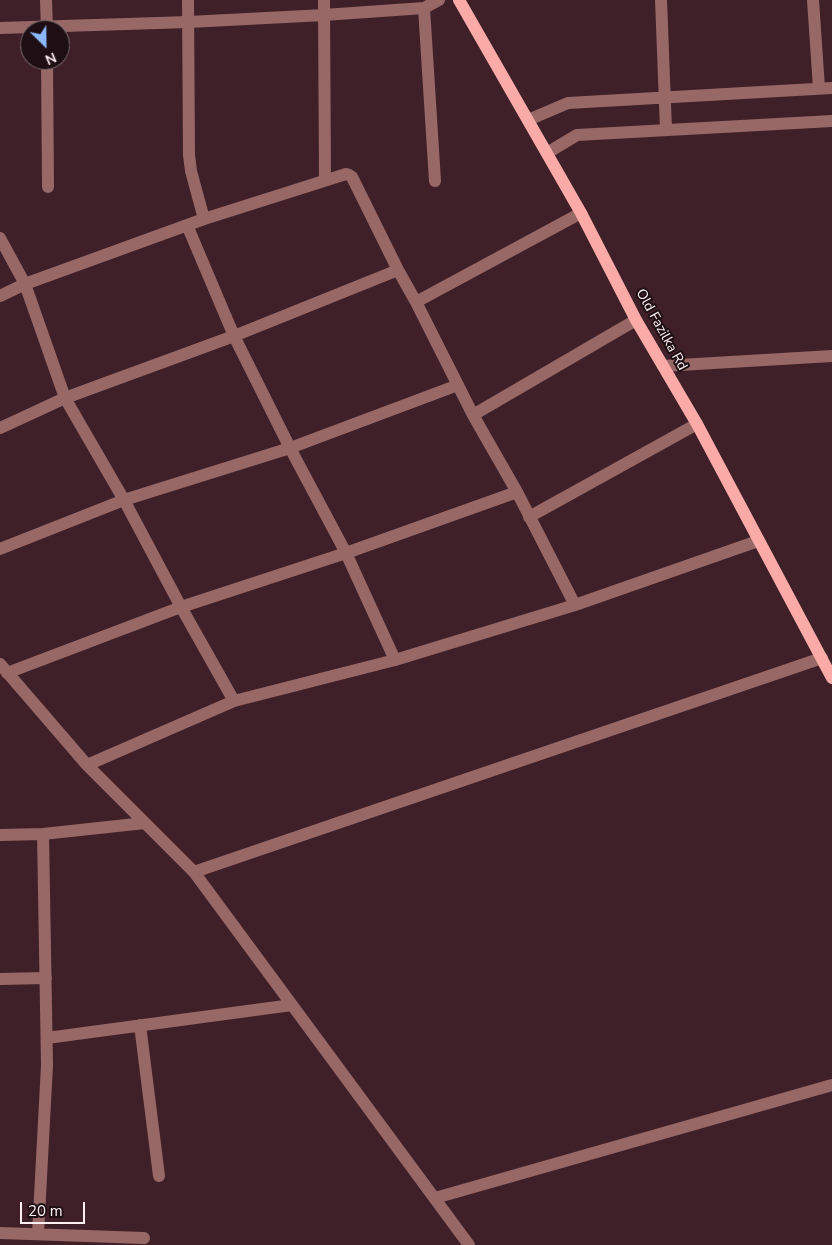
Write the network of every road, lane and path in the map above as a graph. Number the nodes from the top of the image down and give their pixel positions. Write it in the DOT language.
graph roads {
  1 [pos="46,0"];
  2 [pos="188,0"];
  3 [pos="324,0"];
  4 [pos="439,0"];
  5 [pos="459,0"];
  6 [pos="661,0"];
  7 [pos="813,0"];
  8 [pos="424,8"];
  9 [pos="324,14"];
  10 [pos="47,20"];
  11 [pos="189,22"];
  12 [pos="70,27"];
  13 [pos="0,28"];
  14 [pos="20,28"];
  15 [pos="47,70"];
  16 [pos="826,88"];
  17 [pos="665,97"];
  18 [pos="528,120"];
  19 [pos="832,121"];
  20 [pos="666,130"];
  21 [pos="547,153"];
  22 [pos="325,180"];
  23 [pos="435,181"];
  24 [pos="48,187"];
  25 [pos="581,213"];
  26 [pos="204,219"];
  27 [pos="187,225"];
  28 [pos="0,238"];
  29 [pos="398,270"];
  30 [pos="25,284"];
  31 [pos="0,296"];
  32 [pos="416,302"];
  33 [pos="636,320"];
  34 [pos="234,336"];
  35 [pos="832,356"];
  36 [pos="663,366"];
  37 [pos="458,385"];
  38 [pos="65,398"];
  39 [pos="473,415"];
  40 [pos="697,424"];
  41 [pos="0,428"];
  42 [pos="290,448"];
  43 [pos="517,492"];
  44 [pos="124,500"];
  45 [pos="529,517"];
  46 [pos="758,541"];
  47 [pos="0,549"];
  48 [pos="346,553"];
  49 [pos="575,605"];
  50 [pos="181,607"];
  51 [pos="822,658"];
  52 [pos="395,660"];
  53 [pos="4,669"];
  54 [pos="832,678"];
  55 [pos="234,701"];
  56 [pos="87,765"];
  57 [pos="144,823"];
  58 [pos="0,834"];
  59 [pos="43,834"];
  60 [pos="194,872"];
  61 [pos="46,978"];
  62 [pos="0,979"];
  63 [pos="292,1005"];
  64 [pos="140,1025"];
  65 [pos="47,1038"];
  66 [pos="832,1085"];
  67 [pos="159,1176"];
  68 [pos="435,1198"];
  69 [pos="0,1232"];
  70 [pos="38,1234"];
  71 [pos="144,1238"];
  72 [pos="470,1245"];
  1 -- 10 [label="street"];
  2 -- 11 [label="street"];
  3 -- 9 [label="street"];
  4 -- 8 [label="street"];
  5 -- 18 [label="main road, Old Fazilka Rd"];
  6 -- 17 [label="street"];
  7 -- 16 [label="street"];
  8 -- 9 [label="street"];
  8 -- 23 [label="street"];
  9 -- 11 [label="street"];
  9 -- 22 [label="street"];
  11 -- 12 [label="street"];
  11 -- 26 [label="street"];
  13 -- 14 [label="street"];
  15 -- 24 [label="street"];
  16 -- 17 [label="street"];
  17 -- 18 [label="street"];
  17 -- 20 [label="street"];
  18 -- 21 [label="main road, Old Fazilka Rd"];
  19 -- 20 [label="street"];
  20 -- 21 [label="street"];
  21 -- 25 [label="main road, Old Fazilka Rd"];
  22 -- 26 [label="street"];
  22 -- 29 [label="street"];
  25 -- 32 [label="street"];
  25 -- 33 [label="main road, Old Fazilka Rd"];
  26 -- 27 [label="street"];
  27 -- 30 [label="street"];
  27 -- 34 [label="street"];
  28 -- 30 [label="street"];
  29 -- 32 [label="street"];
  29 -- 34 [label="street"];
  30 -- 31 [label="street"];
  30 -- 38 [label="street"];
  32 -- 37 [label="street"];
  33 -- 36 [label="main road, Old Fazilka Rd"];
  33 -- 39 [label="street"];
  34 -- 38 [label="street"];
  34 -- 42 [label="street"];
  35 -- 36 [label="street"];
  36 -- 40 [label="main road, Old Fazilka Rd"];
  37 -- 39 [label="street"];
  37 -- 42 [label="street"];
  38 -- 41 [label="street"];
  38 -- 44 [label="street"];
  39 -- 43 [label="street"];
  40 -- 45 [label="street"];
  40 -- 46 [label="main road, Old Fazilka Rd"];
  42 -- 44 [label="street"];
  42 -- 48 [label="street"];
  43 -- 45 [label="street"];
  43 -- 48 [label="street"];
  44 -- 47 [label="street"];
  44 -- 50 [label="street"];
  45 -- 49 [label="street"];
  46 -- 49 [label="street"];
  46 -- 51 [label="main road, Old Fazilka Rd"];
  48 -- 50 [label="street"];
  48 -- 52 [label="street"];
  49 -- 52 [label="street"];
  50 -- 53 [label="street"];
  50 -- 55 [label="street"];
  51 -- 54 [label="main road, Old Fazilka Rd"];
  51 -- 60 [label="street"];
  52 -- 55 [label="street"];
  53 -- 56 [label="street"];
  55 -- 56 [label="street"];
  56 -- 57 [label="street"];
  57 -- 59 [label="street"];
  57 -- 60 [label="street"];
  58 -- 59 [label="street"];
  59 -- 61 [label="street"];
  60 -- 63 [label="street"];
  61 -- 62 [label="street"];
  61 -- 65 [label="street"];
  63 -- 64 [label="street"];
  63 -- 68 [label="street"];
  64 -- 65 [label="street"];
  64 -- 67 [label="street"];
  65 -- 70 [label="street"];
  66 -- 68 [label="street"];
  68 -- 72 [label="street"];
  69 -- 70 [label="street"];
  70 -- 71 [label="street"];
}
